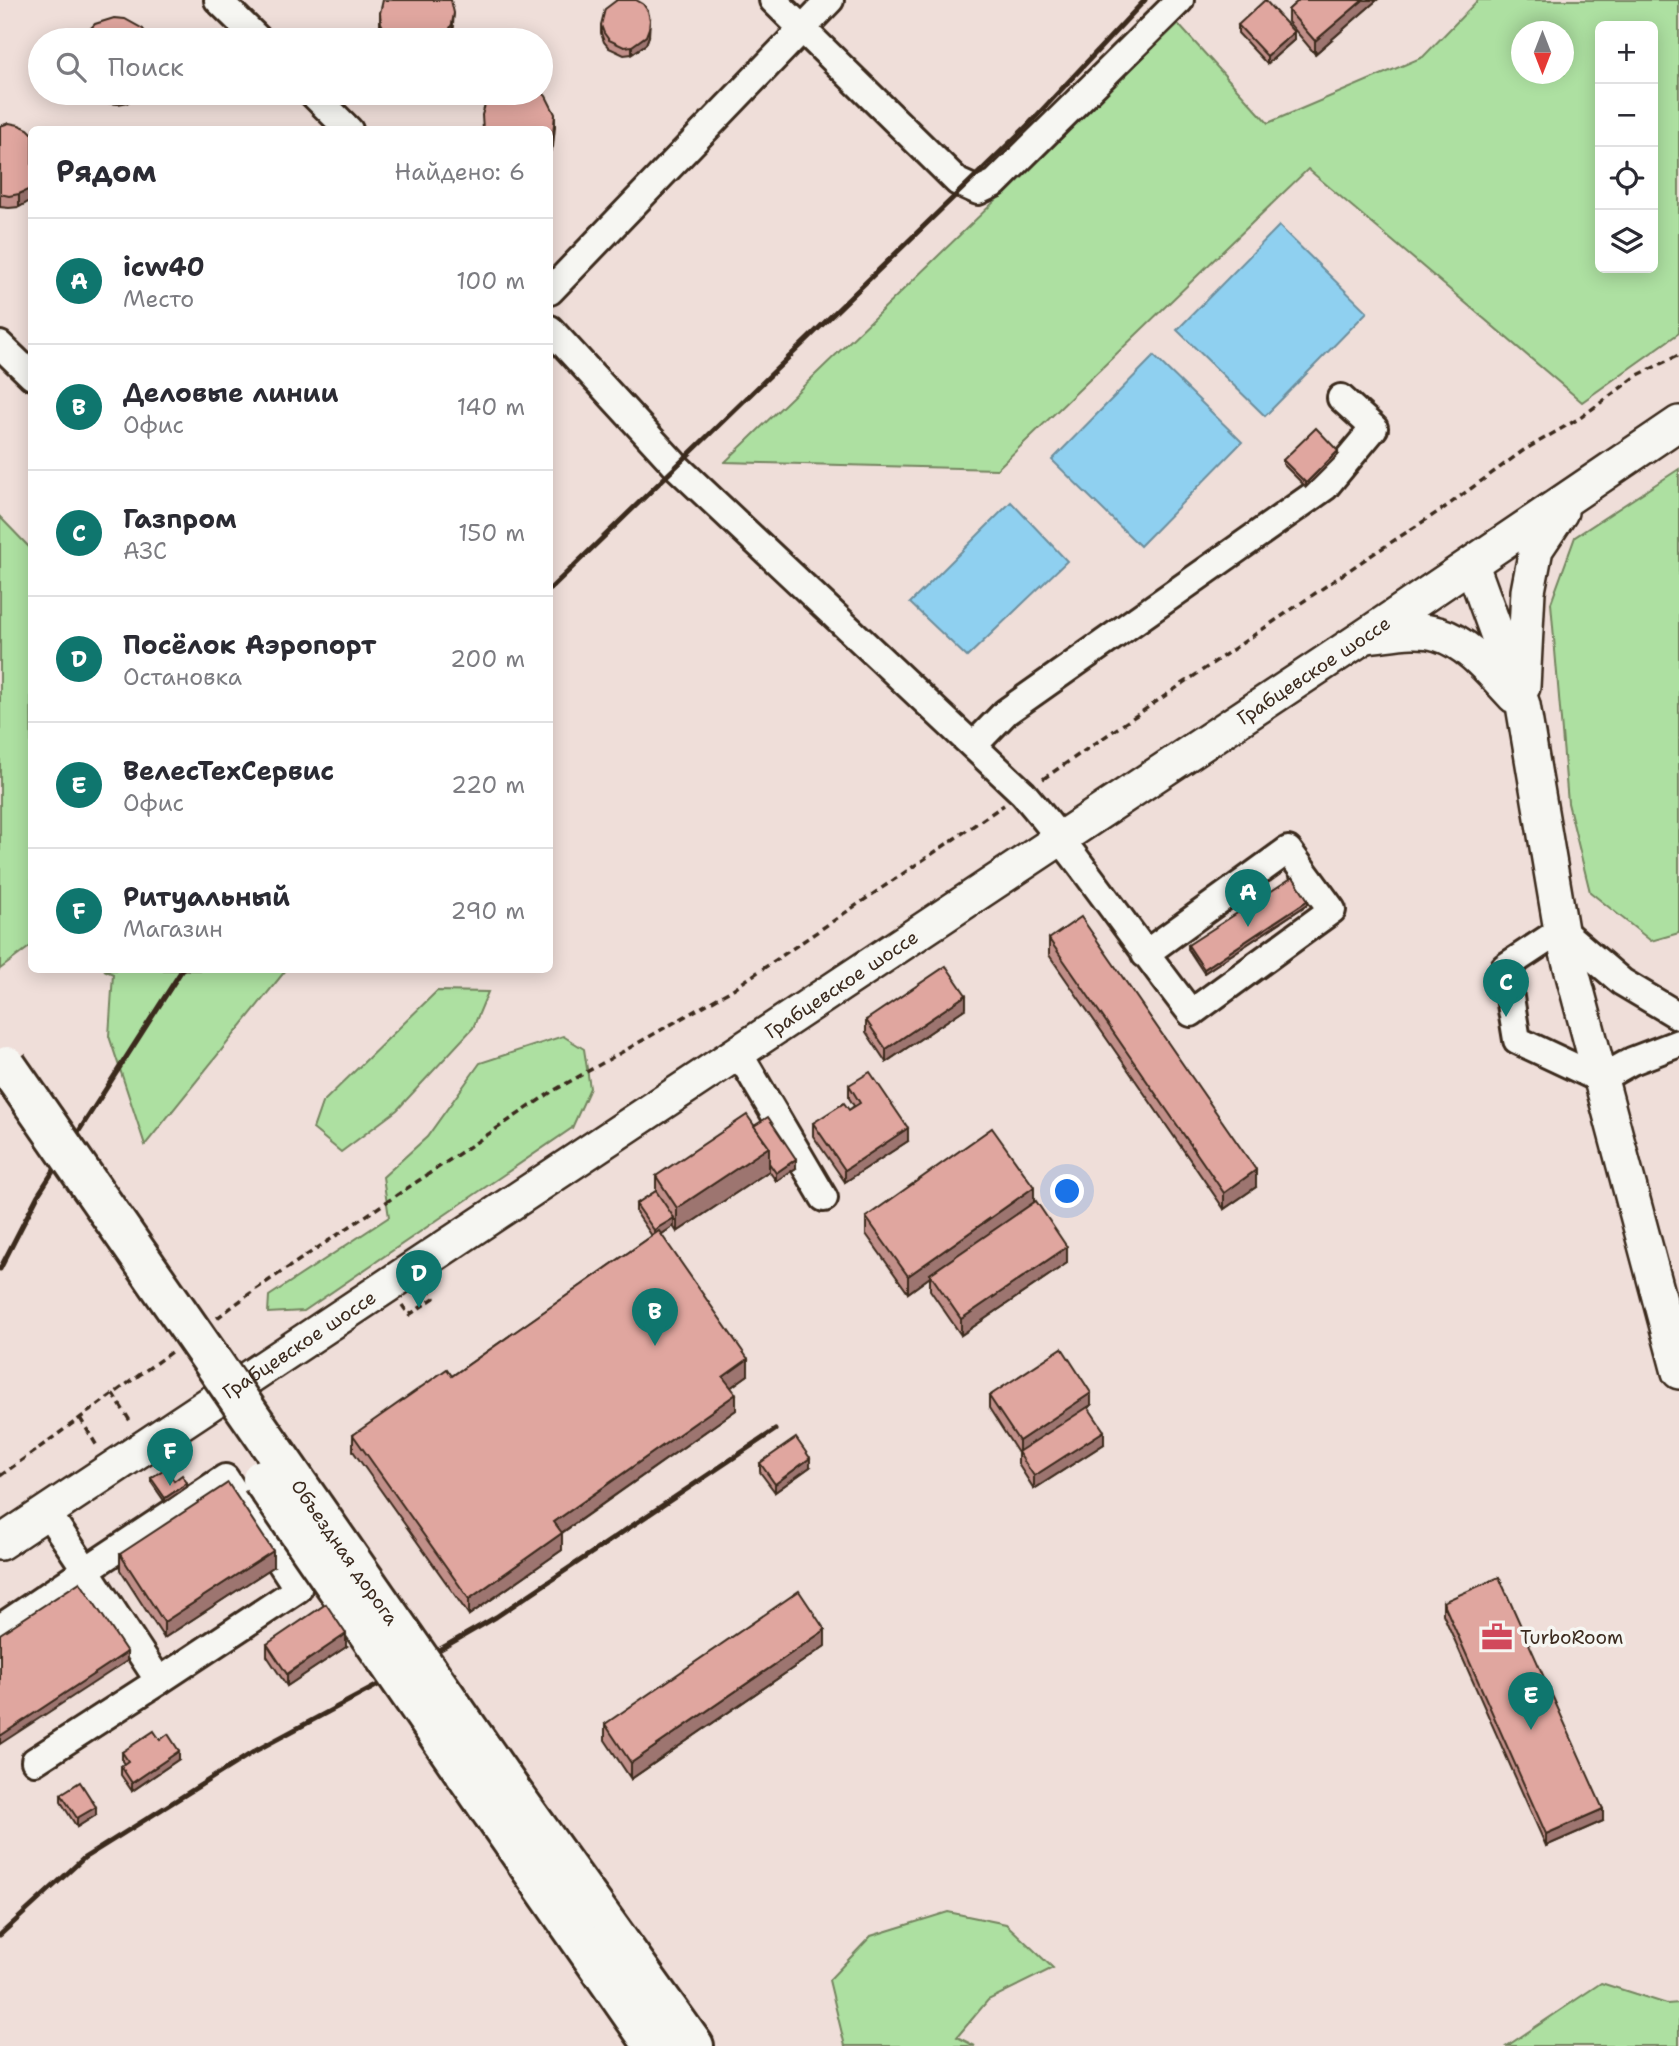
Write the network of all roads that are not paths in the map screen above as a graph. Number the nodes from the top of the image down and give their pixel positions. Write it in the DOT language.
graph roads {
  1 [pos="218,0"];
  2 [pos="773,0"];
  3 [pos="830,0"];
  4 [pos="1180,0"];
  5 [pos="247,28"];
  6 [pos="801,28"];
  7 [pos="324,105"];
  8 [pos="345,126"];
  9 [pos="553,288"];
  10 [pos="553,332"];
  11 [pos="0,345"];
  12 [pos="28,372"];
  13 [pos="1341,398"];
  14 [pos="1679,423"];
  15 [pos="1570,498"];
  16 [pos="1472,565"];
  17 [pos="1365,636"];
  18 [pos="1522,705"];
  19 [pos="974,745"];
  20 [pos="1061,837"];
  21 [pos="1561,930"];
  22 [pos="1145,954"];
  23 [pos="1679,1016"];
  24 [pos="1679,1043"];
  25 [pos="738,1052"];
  26 [pos="2,1074"];
  27 [pos="1600,1079"];
  28 [pos="824,1198"];
  29 [pos="1679,1372"];
  30 [pos="47,1512"];
  31 [pos="0,1543"];
  32 [pos="86,1570"];
  33 [pos="0,1628"];
  34 [pos="159,1681"];
  35 [pos="35,1761"];
  36 [pos="501,1801"];
  37 [pos="654,2046"];
  38 [pos="694,2046"];
  1 -- 5 [label="street"];
  2 -- 6 [label="street"];
  3 -- 6 [label="street"];
  4 -- 6 [label="street"];
  6 -- 9 [label="street"];
  7 -- 8 [label="street"];
  10 -- 19 [label="street"];
  11 -- 12 [label="street"];
  13 -- 19 [label="street"];
  14 -- 15 [label="main road, Грабцевское шоссе"];
  15 -- 16 [label="main road, Грабцевское шоссе"];
  15 -- 18 [label="main road"];
  16 -- 17 [label="main road, Грабцевское шоссе"];
  16 -- 18 [label="main road"];
  17 -- 18 [label="main road"];
  17 -- 20 [label="main road, Грабцевское шоссе"];
  18 -- 21 [label="main road"];
  19 -- 20 [label="street"];
  20 -- 22 [label="street"];
  20 -- 25 [label="main road, Грабцевское шоссе"];
  21 -- 23 [label="street"];
  21 -- 27 [label="main road"];
  21 -- 27 [label="street"];
  22 -- 22 [label="street"];
  24 -- 27 [label="street"];
  25 -- 28 [label="street"];
  25 -- 30 [label="main road, Грабцевское шоссе"];
  26 -- 36 [label="highway, Объездная дорога, bridge"];
  27 -- 29 [label="main road"];
  30 -- 31 [label="main road, Грабцевское шоссе"];
  30 -- 32 [label="street"];
  32 -- 33 [label="street"];
  32 -- 34 [label="street"];
  32 -- 34 [label="street"];
  34 -- 35 [label="street"];
  36 -- 37 [label="highway, Объездная дорога"];
  36 -- 38 [label="highway, Объездная дорога"];
}
